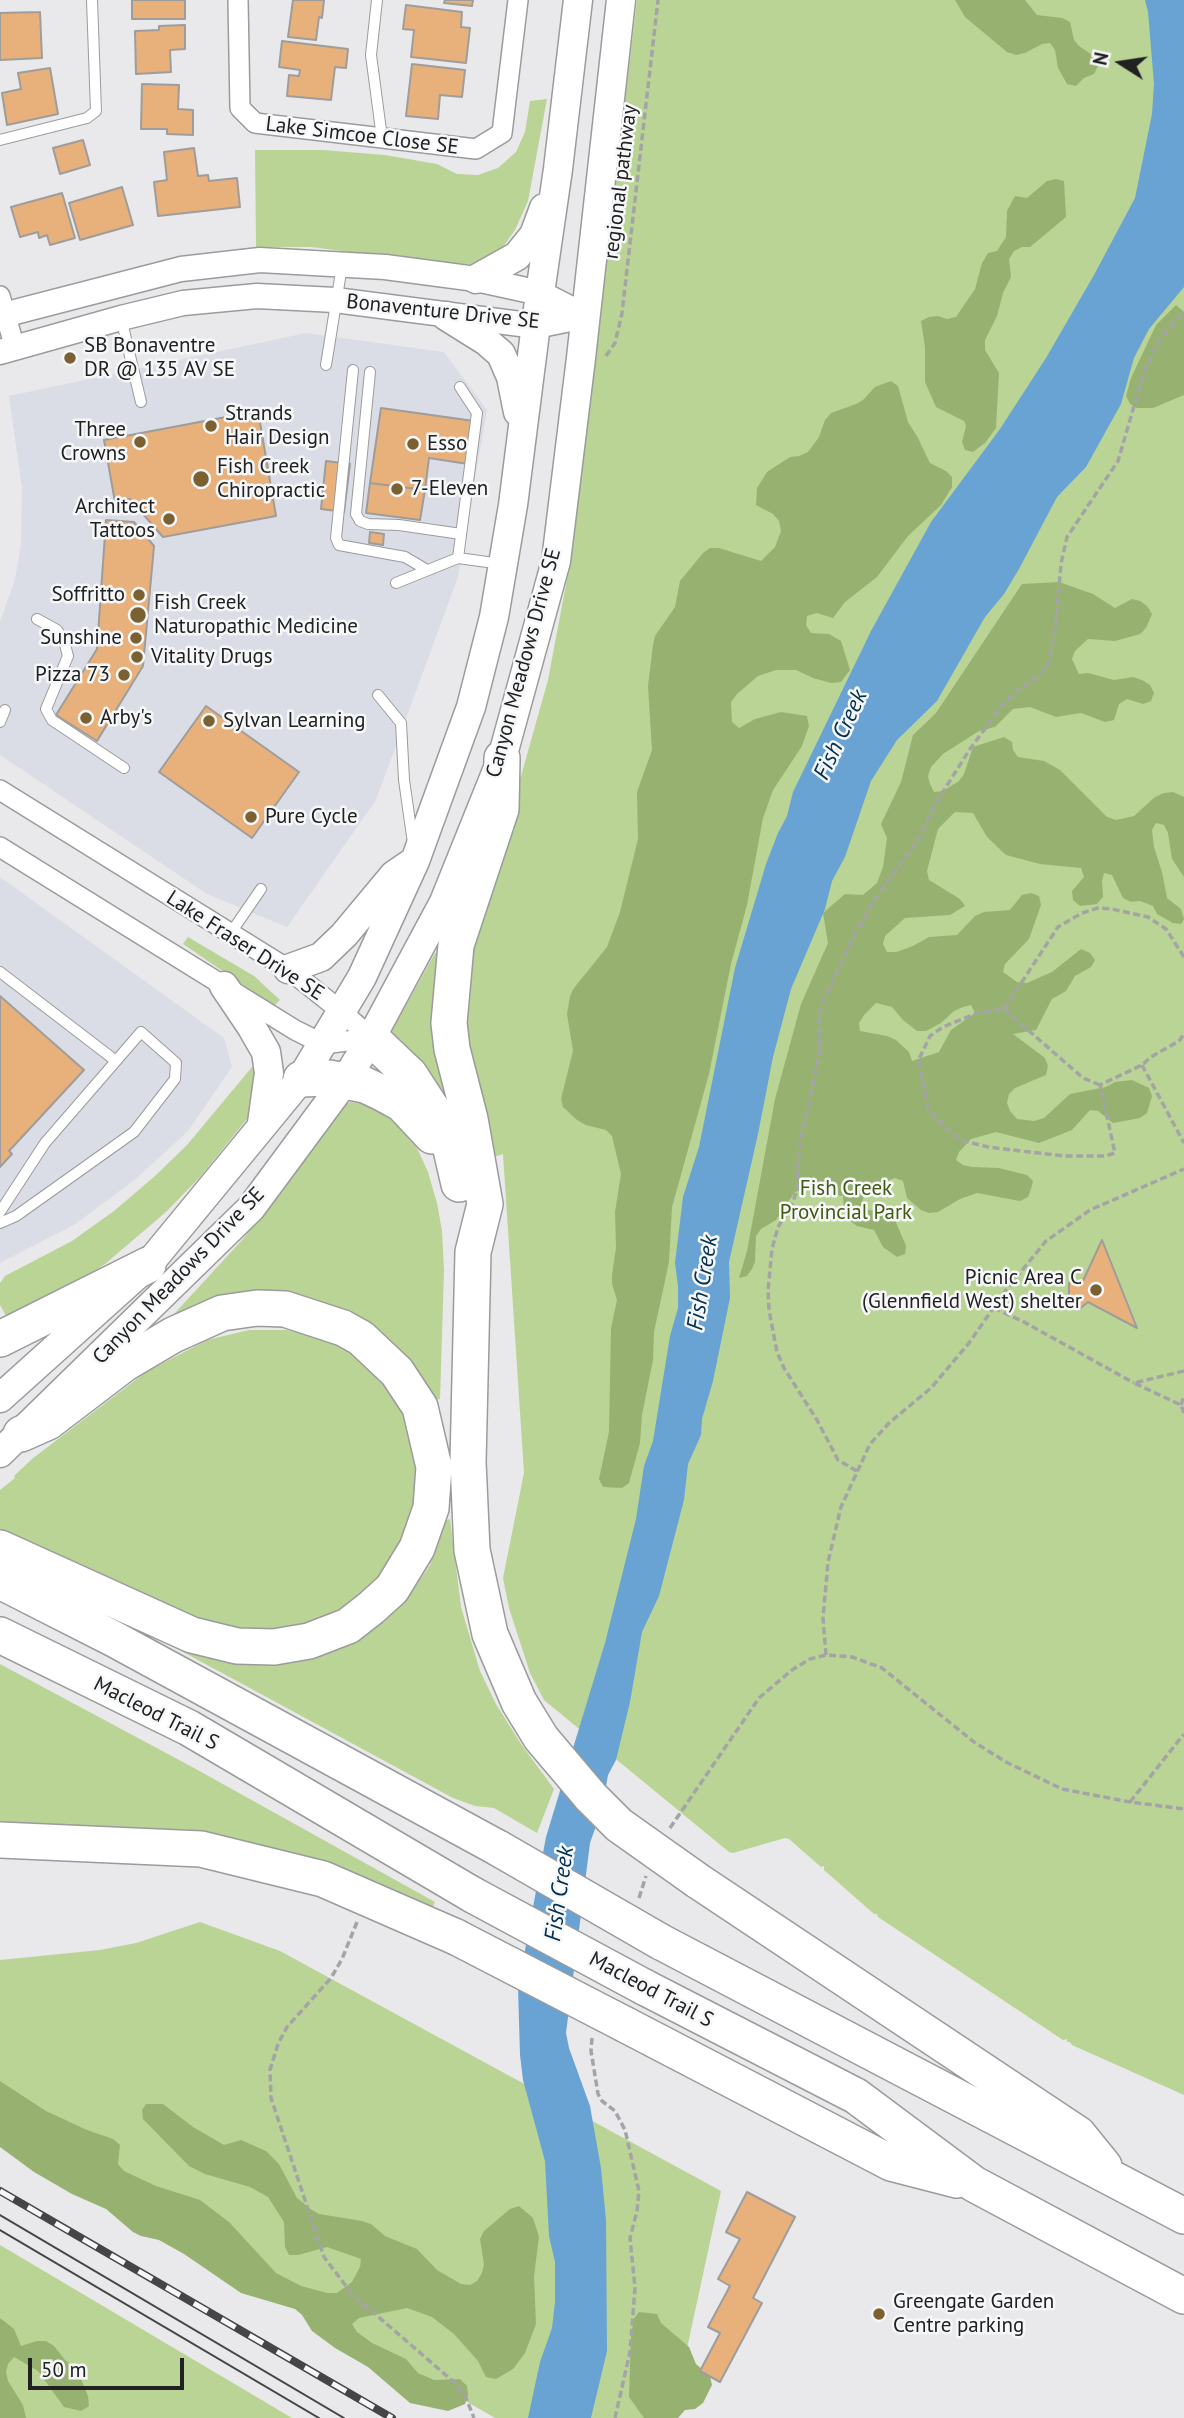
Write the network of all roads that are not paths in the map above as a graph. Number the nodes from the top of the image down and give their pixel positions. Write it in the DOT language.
graph roads {
  1 [pos="92,0"];
  2 [pos="238,0"];
  3 [pos="377,0"];
  4 [pos="518,0"];
  5 [pos="578,0"];
  6 [pos="621,0"];
  7 [pos="382,138"];
  8 [pos="0,140"];
  9 [pos="558,169"];
  10 [pos="342,264"];
  11 [pos="476,279"];
  12 [pos="540,293"];
  13 [pos="335,300"];
  14 [pos="2,309"];
  15 [pos="446,316"];
  16 [pos="586,316"];
  17 [pos="121,318"];
  18 [pos="536,326"];
  19 [pos="7,350"];
  20 [pos="326,365"];
  21 [pos="352,370"];
  22 [pos="370,372"];
  23 [pos="460,387"];
  24 [pos="141,402"];
  25 [pos="523,431"];
  26 [pos="461,534"];
  27 [pos="458,558"];
  28 [pos="503,565"];
  29 [pos="427,570"];
  30 [pos="396,583"];
  31 [pos="37,619"];
  32 [pos="378,695"];
  33 [pos="5,710"];
  34 [pos="0,722"];
  35 [pos="502,758"];
  36 [pos="124,768"];
  37 [pos="0,790"];
  38 [pos="0,848"];
  39 [pos="415,861"];
  40 [pos="261,889"];
  41 [pos="229,934"];
  42 [pos="288,969"];
  43 [pos="0,972"];
  44 [pos="224,986"];
  45 [pos="341,1011"];
  46 [pos="371,1038"];
  47 [pos="323,1044"];
  48 [pos="116,1061"];
  49 [pos="301,1079"];
  50 [pos="345,1082"];
  51 [pos="262,1123"];
  52 [pos="454,1162"];
  53 [pos="0,1212"];
  54 [pos="0,1223"];
  55 [pos="473,1252"];
  56 [pos="148,1265"];
  57 [pos="0,1339"];
  58 [pos="0,1398"];
  59 [pos="11,1443"];
  60 [pos="0,1548"];
  61 [pos="0,1581"];
  62 [pos="0,1635"];
  63 [pos="0,1840"];
  64 [pos="1118,2182"];
  65 [pos="974,2185"];
  66 [pos="1184,2216"];
  67 [pos="1184,2296"];
  1 -- 8 [label="lane"];
  2 -- 7 [label="street, Lake Simcoe Close SE"];
  3 -- 7 [label="lane"];
  4 -- 7 [label="street, Lake Simcoe Close SE"];
  5 -- 9 [label="main road, Canyon Meadows Drive SE"];
  6 -- 16 [label="main road, Canyon Meadows Drive SE"];
  9 -- 11 [label="main road"];
  9 -- 12 [label="main road, Canyon Meadows Drive SE"];
  10 -- 11 [label="street, Bonaventure Drive SE"];
  10 -- 13 [label="lane"];
  10 -- 14 [label="street, Bonaventure Drive SE"];
  11 -- 12 [label="street, Bonaventure Drive SE"];
  12 -- 16 [label="street, Bonaventure Drive SE"];
  12 -- 18 [label="main road, Canyon Meadows Drive SE"];
  13 -- 15 [label="street, Bonaventure Drive SE"];
  13 -- 17 [label="street, Bonaventure Drive SE"];
  13 -- 20 [label="lane"];
  14 -- 19 [label="street"];
  15 -- 18 [label="street, Bonaventure Drive SE"];
  15 -- 25 [label="main road"];
  16 -- 18 [label="street, Bonaventure Drive SE"];
  16 -- 35 [label="main road, Canyon Meadows Drive SE"];
  17 -- 19 [label="street, Bonaventure Drive SE"];
  17 -- 24 [label="lane"];
  18 -- 25 [label="main road, Canyon Meadows Drive SE"];
  21 -- 29 [label="lane"];
  22 -- 26 [label="lane"];
  23 -- 26 [label="lane"];
  25 -- 28 [label="main road, Canyon Meadows Drive SE"];
  26 -- 27 [label="lane"];
  27 -- 28 [label="lane"];
  27 -- 29 [label="lane"];
  28 -- 39 [label="main road, Canyon Meadows Drive SE"];
  29 -- 30 [label="lane"];
  31 -- 36 [label="lane"];
  32 -- 39 [label="lane"];
  33 -- 34 [label="lane"];
  35 -- 46 [label="main road, Canyon Meadows Drive SE"];
  35 -- 55 [label="highway"];
  37 -- 41 [label="street, Lake Fraser Drive SE"];
  38 -- 44 [label="street, Lake Fraser Drive SE"];
  39 -- 42 [label="main road"];
  39 -- 45 [label="main road, Canyon Meadows Drive SE"];
  40 -- 41 [label="lane"];
  41 -- 42 [label="street, Lake Fraser Drive SE"];
  42 -- 45 [label="street, Lake Fraser Drive SE"];
  43 -- 48 [label="lane"];
  44 -- 47 [label="street, Lake Fraser Drive SE"];
  44 -- 51 [label="main road"];
  45 -- 46 [label="street, Lake Fraser Drive SE"];
  45 -- 47 [label="main road, Canyon Meadows Drive SE"];
  46 -- 47 [label="street"];
  46 -- 50 [label="main road, Canyon Meadows Drive SE"];
  46 -- 52 [label="highway"];
  47 -- 49 [label="main road, Canyon Meadows Drive SE"];
  48 -- 53 [label="lane"];
  48 -- 54 [label="lane"];
  49 -- 50 [label="highway"];
  49 -- 51 [label="main road, Canyon Meadows Drive SE"];
  50 -- 52 [label="highway"];
  50 -- 59 [label="main road, Canyon Meadows Drive SE"];
  51 -- 56 [label="main road, Canyon Meadows Drive SE"];
  52 -- 55 [label="highway"];
  55 -- 64 [label="highway, bridge"];
  56 -- 57 [label="highway"];
  56 -- 58 [label="main road, Canyon Meadows Drive SE"];
  59 -- 60 [label="highway"];
  61 -- 64 [label="highway, Macleod Trail S, bridge"];
  62 -- 65 [label="highway, Macleod Trail S, bridge"];
  63 -- 65 [label="highway, bridge"];
  64 -- 66 [label="highway, Macleod Trail S"];
  65 -- 67 [label="highway, Macleod Trail S"];
}
